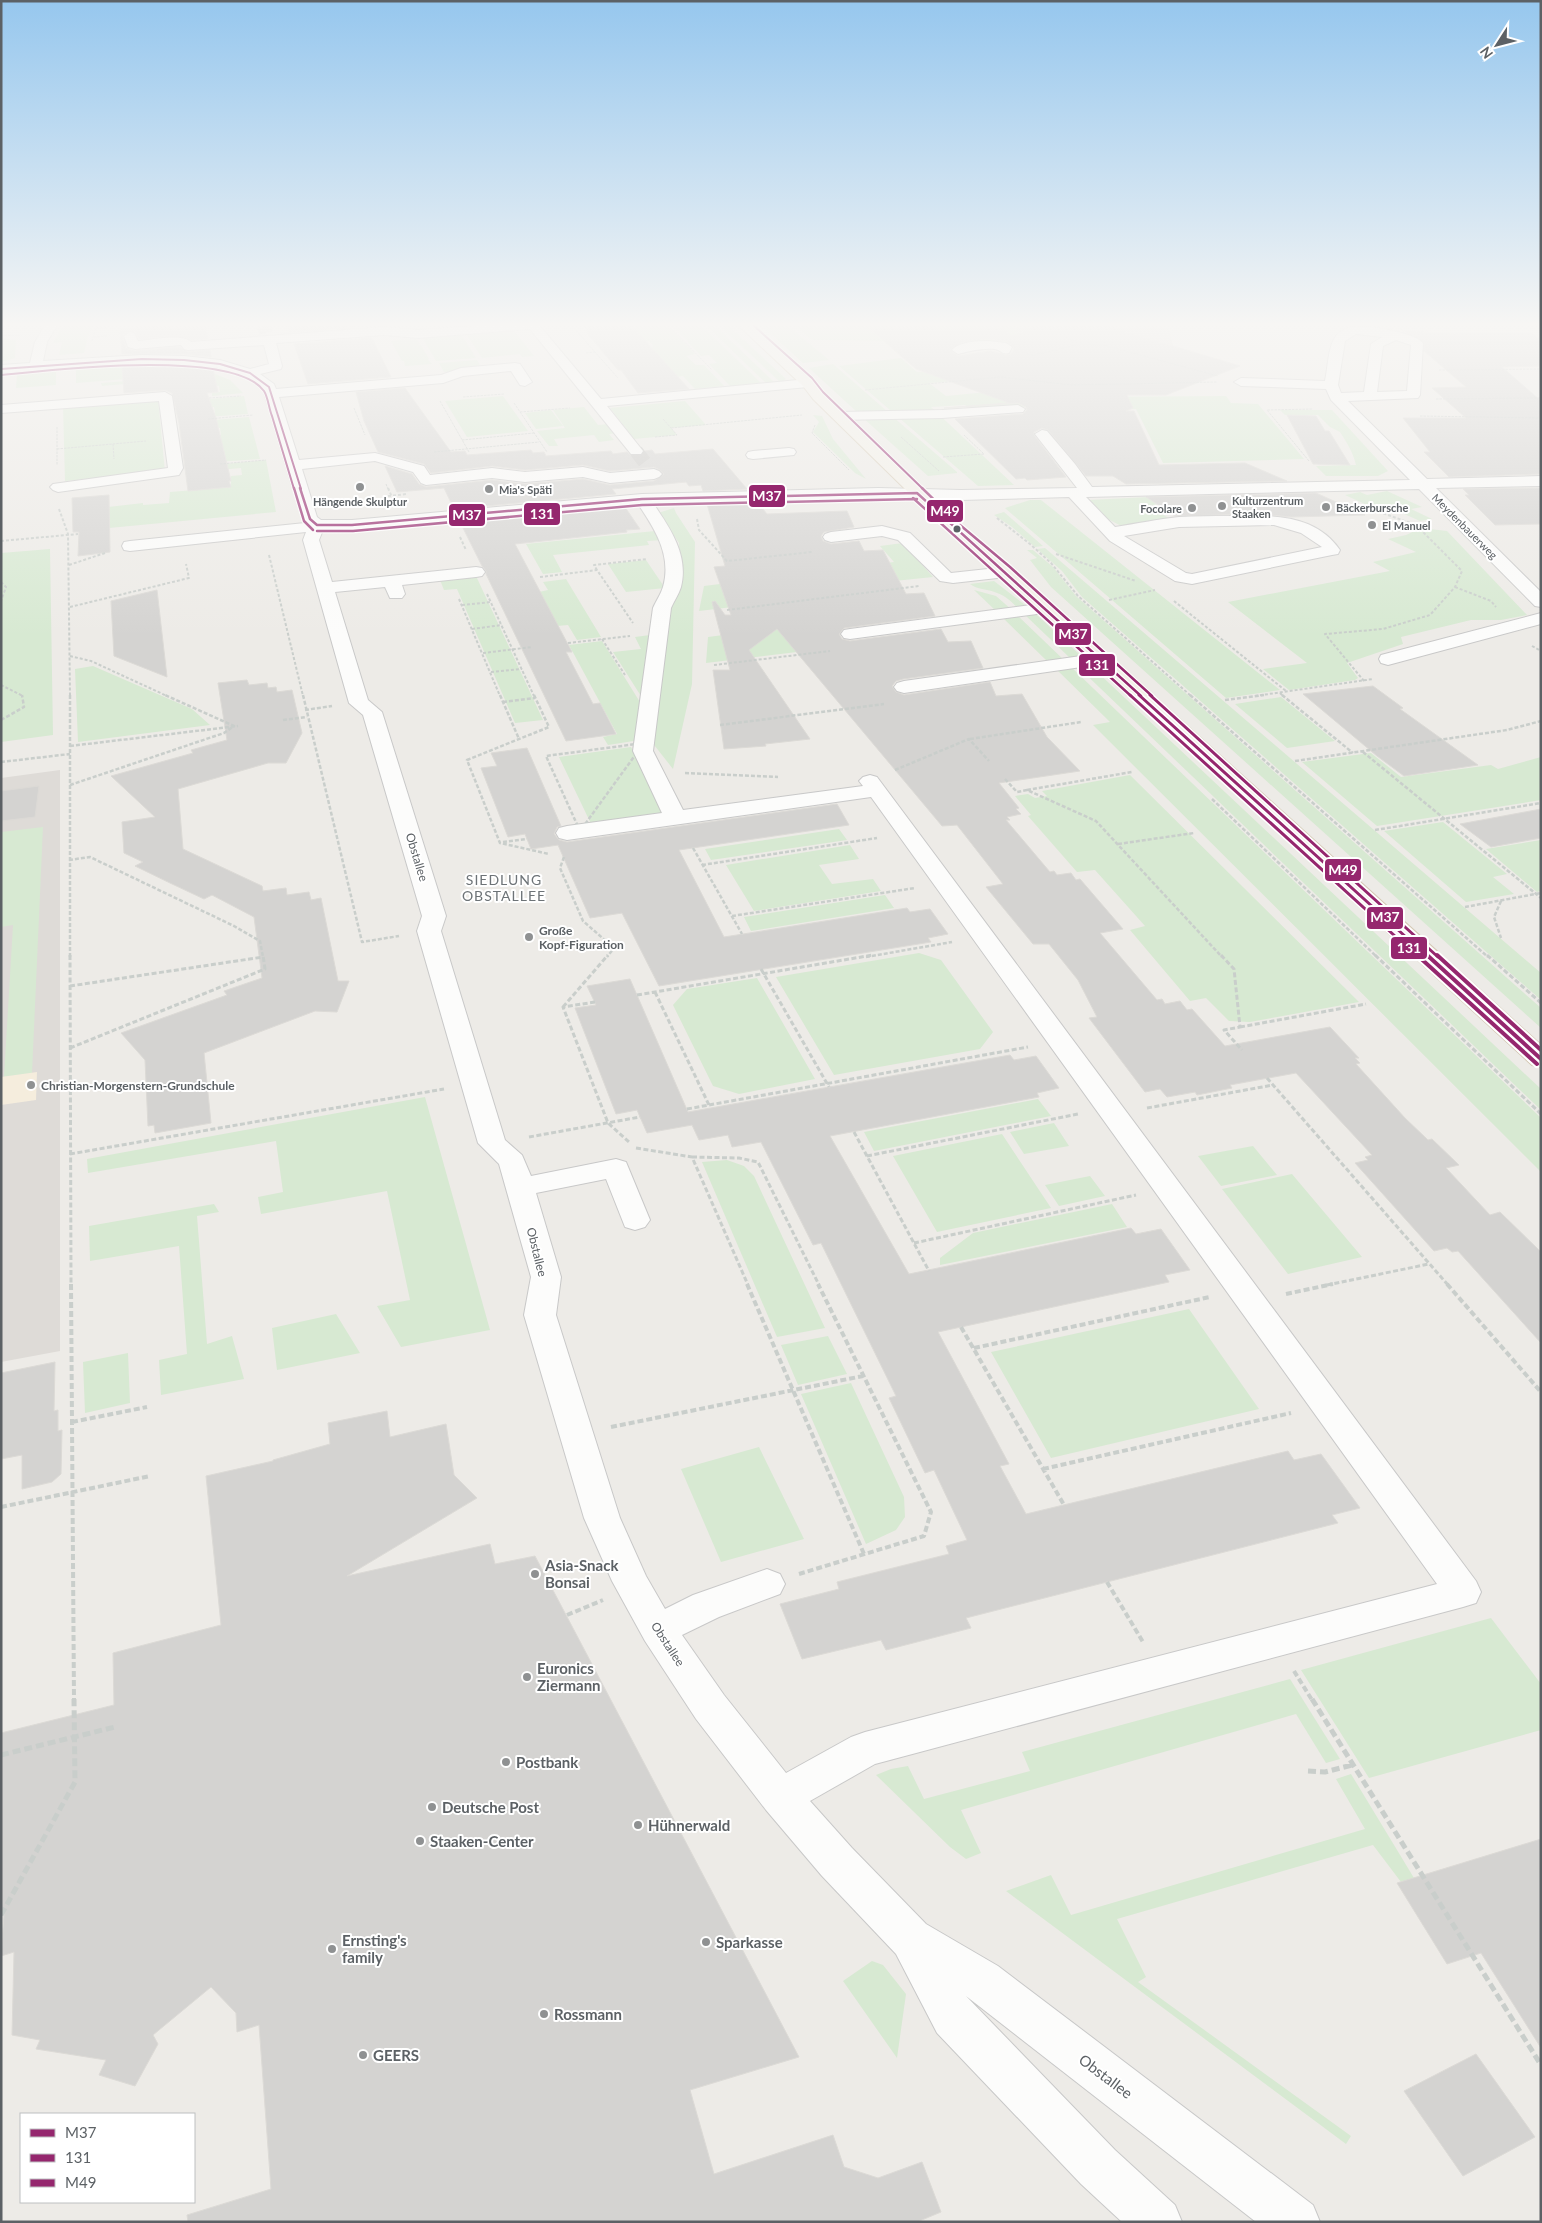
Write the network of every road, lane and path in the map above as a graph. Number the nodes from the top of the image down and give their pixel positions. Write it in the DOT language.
graph roads {
  1 [pos="57,429"];
  2 [pos="170,429"];
  3 [pos="283,429"];
  4 [pos="456,429"];
  5 [pos="531,429"];
  6 [pos="618,429"];
  7 [pos="672,429"];
  8 [pos="851,429"];
  9 [pos="1282,429"];
  10 [pos="1370,429"];
  11 [pos="534,433"];
  12 [pos="812,433"];
  13 [pos="963,434"];
  14 [pos="1042,434"];
  15 [pos="171,439"];
  16 [pos="462,440"];
  17 [pos="627,440"];
  18 [pos="539,442"];
  19 [pos="57,449"];
  20 [pos="467,449"];
  21 [pos="430,452"];
  22 [pos="546,452"];
  23 [pos="636,452"];
  24 [pos="789,452"];
  25 [pos="471,455"];
  26 [pos="753,455"];
  27 [pos="943,457"];
  28 [pos="294,461"];
  29 [pos="1309,461"];
  30 [pos="220,464"];
  31 [pos="852,472"];
  32 [pos="778,480"];
  33 [pos="1541,481"];
  34 [pos="1422,483"];
  35 [pos="748,484"];
  36 [pos="58,487"];
  37 [pos="1079,491"];
  38 [pos="411,493"];
  39 [pos="917,493"];
  40 [pos="382,496"];
  41 [pos="678,498"];
  42 [pos="642,499"];
  43 [pos="993,516"];
  44 [pos="700,517"];
  45 [pos="1432,521"];
  46 [pos="317,525"];
  47 [pos="263,532"];
  48 [pos="458,533"];
  49 [pos="1111,533"];
  50 [pos="68,534"];
  51 [pos="78,534"];
  52 [pos="831,537"];
  53 [pos="1,541"];
  54 [pos="181,541"];
  55 [pos="130,546"];
  56 [pos="813,552"];
  57 [pos="1056,554"];
  58 [pos="674,556"];
  59 [pos="69,565"];
  60 [pos="597,570"];
  61 [pos="476,572"];
  62 [pos="1006,572"];
  63 [pos="540,577"];
  64 [pos="1187,578"];
  65 [pos="1,582"];
  66 [pos="1142,584"];
  67 [pos="922,586"];
  68 [pos="1151,586"];
  69 [pos="1455,587"];
  70 [pos="325,588"];
  71 [pos="1160,589"];
  72 [pos="459,599"];
  73 [pos="1109,600"];
  74 [pos="1,601"];
  75 [pos="491,602"];
  76 [pos="1541,602"];
  77 [pos="462,605"];
  78 [pos="70,607"];
  79 [pos="1046,608"];
  80 [pos="727,610"];
  81 [pos="1541,618"];
  82 [pos="502,625"];
  83 [pos="1512,625"];
  84 [pos="659,626"];
  85 [pos="472,629"];
  86 [pos="850,634"];
  87 [pos="568,643"];
  88 [pos="1529,644"];
  89 [pos="532,648"];
  90 [pos="513,650"];
  91 [pos="1541,651"];
  92 [pos="483,653"];
  93 [pos="70,656"];
  94 [pos="1102,659"];
  95 [pos="1388,659"];
  96 [pos="522,669"];
  97 [pos="491,672"];
  98 [pos="1364,680"];
  99 [pos="1,685"];
  100 [pos="904,687"];
  101 [pos="1286,692"];
  102 [pos="1279,693"];
  103 [pos="535,698"];
  104 [pos="503,702"];
  105 [pos="307,717"];
  106 [pos="1,720"];
  107 [pos="283,720"];
  108 [pos="1541,721"];
  109 [pos="1081,722"];
  110 [pos="234,726"];
  111 [pos="238,726"];
  112 [pos="519,739"];
  113 [pos="969,739"];
  114 [pos="644,744"];
  115 [pos="70,746"];
  116 [pos="1363,752"];
  117 [pos="1354,753"];
  118 [pos="70,754"];
  119 [pos="989,761"];
  120 [pos="1295,761"];
  121 [pos="1,762"];
  122 [pos="652,772"];
  123 [pos="1132,772"];
  124 [pos="781,777"];
  125 [pos="1005,778"];
  126 [pos="70,785"];
  127 [pos="874,785"];
  128 [pos="1027,790"];
  129 [pos="1206,793"];
  130 [pos="1541,803"];
  131 [pos="675,817"];
  132 [pos="1444,818"];
  133 [pos="1375,830"];
  134 [pos="909,833"];
  135 [pos="1194,833"];
  136 [pos="571,838"];
  137 [pos="527,839"];
  138 [pos="500,843"];
  139 [pos="1117,844"];
  140 [pos="692,848"];
  141 [pos="554,855"];
  142 [pos="69,860"];
  143 [pos="702,865"];
  144 [pos="945,883"];
  145 [pos="1541,893"];
  146 [pos="1536,894"];
  147 [pos="1541,898"];
  148 [pos="1501,901"];
  149 [pos="1465,907"];
  150 [pos="732,916"];
  151 [pos="429,931"];
  152 [pos="742,934"];
  153 [pos="984,936"];
  154 [pos="1501,938"];
  155 [pos="263,957"];
  156 [pos="761,969"];
  157 [pos="764,974"];
  158 [pos="70,986"];
  159 [pos="655,992"];
  160 [pos="637,995"];
  161 [pos="595,1002"];
  162 [pos="1541,1003"];
  163 [pos="1366,1004"];
  164 [pos="563,1007"];
  165 [pos="1240,1027"];
  166 [pos="1061,1041"];
  167 [pos="70,1048"];
  168 [pos="1242,1050"];
  169 [pos="1541,1059"];
  170 [pos="1267,1078"];
  171 [pos="473,1084"];
  172 [pos="828,1085"];
  173 [pos="1273,1085"];
  174 [pos="709,1105"];
  175 [pos="687,1109"];
  176 [pos="1112,1111"];
  177 [pos="1541,1114"];
  178 [pos="640,1117"];
  179 [pos="608,1123"];
  180 [pos="854,1132"];
  181 [pos="492,1143"];
  182 [pos="70,1154"];
  183 [pos="868,1156"];
  184 [pos="692,1157"];
  185 [pos="520,1186"];
  186 [pos="1169,1188"];
  187 [pos="635,1220"];
  188 [pos="914,1243"];
  189 [pos="1429,1264"];
  190 [pos="929,1271"];
  191 [pos="1247,1296"];
  192 [pos="961,1327"];
  193 [pos="974,1348"];
  194 [pos="863,1376"];
  195 [pos="793,1391"];
  196 [pos="1541,1392"];
  197 [pos="1327,1405"];
  198 [pos="147,1407"];
  199 [pos="72,1422"];
  200 [pos="578,1435"];
  201 [pos="1043,1468"];
  202 [pos="150,1476"];
  203 [pos="73,1492"];
  204 [pos="1064,1505"];
  205 [pos="1,1507"];
  206 [pos="864,1554"];
  207 [pos="1107,1582"];
  208 [pos="767,1584"];
  209 [pos="610,1597"];
  210 [pos="567,1616"];
  211 [pos="658,1630"];
  212 [pos="1275,1641"];
  213 [pos="1160,1671"];
  214 [pos="115,1727"];
  215 [pos="73,1738"];
  216 [pos="1,1755"];
  217 [pos="1352,1764"];
  218 [pos="1308,1771"];
  219 [pos="780,1797"];
  220 [pos="1,1915"];
  221 [pos="911,1939"];
  222 [pos="1541,2065"];
  223 [pos="1158,2222"];
  224 [pos="1296,2222"];
  1 -- 19 [label="path"];
  2 -- 15 [label="street"];
  3 -- 28 [label="street"];
  4 -- 16 [label="path"];
  5 -- 11 [label="path"];
  6 -- 17 [label="street"];
  7 -- 17 [label="path"];
  8 -- 39 [label="main road"];
  9 -- 29 [label="path"];
  10 -- 34 [label="street, Meydenbauerweg"];
  11 -- 16 [label="path"];
  11 -- 18 [label="path"];
  12 -- 31 [label="path"];
  13 -- 27 [label="path"];
  14 -- 37 [label="street"];
  15 -- 19 [label="path"];
  15 -- 36 [label="street"];
  16 -- 20 [label="path"];
  17 -- 23 [label="street"];
  18 -- 20 [label="path"];
  18 -- 22 [label="path"];
  19 -- 36 [label="path"];
  20 -- 21 [label="path"];
  20 -- 25 [label="path"];
  24 -- 26 [label="street"];
  28 -- 30 [label="path"];
  28 -- 41 [label="street"];
  28 -- 46 [label="street"];
  32 -- 35 [label="street"];
  33 -- 34 [label="street"];
  34 -- 37 [label="street"];
  34 -- 76 [label="street, Meydenbauerweg"];
  36 -- 50 [label="path"];
  37 -- 39 [label="street"];
  37 -- 49 [label="street"];
  38 -- 40 [label="path"];
  39 -- 41 [label="street"];
  39 -- 62 [label="main road"];
  41 -- 42 [label="street"];
  42 -- 46 [label="street"];
  42 -- 58 [label="street"];
  43 -- 162 [label="path"];
  44 -- 56 [label="path"];
  45 -- 69 [label="path"];
  46 -- 47 [label="street"];
  46 -- 70 [label="street, Obstallee"];
  47 -- 54 [label="street"];
  47 -- 105 [label="path"];
  48 -- 61 [label="path"];
  49 -- 64 [label="street"];
  49 -- 64 [label="street"];
  50 -- 51 [label="path"];
  50 -- 53 [label="path"];
  50 -- 59 [label="path"];
  52 -- 62 [label="street"];
  54 -- 55 [label="street"];
  54 -- 78 [label="path"];
  55 -- 59 [label="path"];
  57 -- 66 [label="path"];
  58 -- 60 [label="path"];
  58 -- 84 [label="street"];
  59 -- 78 [label="path"];
  60 -- 63 [label="path"];
  60 -- 84 [label="path"];
  61 -- 70 [label="street"];
  61 -- 75 [label="path"];
  62 -- 79 [label="main road"];
  64 -- 71 [label="path"];
  65 -- 74 [label="path"];
  67 -- 80 [label="path"];
  68 -- 71 [label="path"];
  69 -- 83 [label="path"];
  69 -- 98 [label="path"];
  70 -- 151 [label="street, Obstallee"];
  71 -- 73 [label="path"];
  71 -- 101 [label="path"];
  72 -- 77 [label="path"];
  75 -- 77 [label="path"];
  75 -- 82 [label="path"];
  77 -- 85 [label="path"];
  78 -- 93 [label="path"];
  79 -- 86 [label="street"];
  79 -- 94 [label="main road"];
  81 -- 83 [label="street"];
  82 -- 85 [label="path"];
  82 -- 90 [label="path"];
  83 -- 95 [label="street"];
  84 -- 87 [label="path"];
  84 -- 114 [label="street"];
  85 -- 92 [label="path"];
  88 -- 91 [label="path"];
  89 -- 90 [label="path"];
  90 -- 92 [label="path"];
  90 -- 96 [label="path"];
  92 -- 97 [label="path"];
  93 -- 110 [label="path"];
  93 -- 115 [label="path"];
  94 -- 100 [label="street"];
  94 -- 169 [label="main road"];
  96 -- 97 [label="path"];
  96 -- 103 [label="path"];
  97 -- 104 [label="path"];
  99 -- 106 [label="path"];
  102 -- 117 [label="path"];
  103 -- 104 [label="path"];
  103 -- 112 [label="path"];
  104 -- 112 [label="path"];
  105 -- 107 [label="path"];
  105 -- 151 [label="path"];
  108 -- 116 [label="path"];
  109 -- 113 [label="path"];
  110 -- 111 [label="path"];
  110 -- 115 [label="path"];
  110 -- 126 [label="path"];
  112 -- 138 [label="path"];
  113 -- 119 [label="path"];
  113 -- 127 [label="path"];
  114 -- 122 [label="street"];
  114 -- 136 [label="path"];
  114 -- 136 [label="path"];
  115 -- 118 [label="path"];
  116 -- 117 [label="path"];
  116 -- 132 [label="path"];
  117 -- 120 [label="path"];
  118 -- 121 [label="path"];
  118 -- 126 [label="path"];
  122 -- 124 [label="path"];
  122 -- 131 [label="street"];
  123 -- 128 [label="path"];
  125 -- 128 [label="path"];
  126 -- 142 [label="path"];
  127 -- 131 [label="street"];
  127 -- 134 [label="street"];
  128 -- 139 [label="path"];
  129 -- 177 [label="path"];
  130 -- 132 [label="path"];
  131 -- 136 [label="street"];
  132 -- 133 [label="path"];
  132 -- 146 [label="path"];
  134 -- 143 [label="path"];
  134 -- 144 [label="street"];
  135 -- 139 [label="path"];
  136 -- 164 [label="path"];
  137 -- 138 [label="path"];
  138 -- 141 [label="path"];
  139 -- 165 [label="path"];
  140 -- 143 [label="path"];
  142 -- 155 [label="path"];
  142 -- 158 [label="path"];
  143 -- 150 [label="path"];
  144 -- 150 [label="path"];
  144 -- 153 [label="street"];
  145 -- 146 [label="path"];
  146 -- 147 [label="path"];
  146 -- 148 [label="path"];
  148 -- 149 [label="path"];
  148 -- 154 [label="path"];
  150 -- 152 [label="path"];
  151 -- 171 [label="street, Obstallee"];
  153 -- 157 [label="path"];
  153 -- 166 [label="street"];
  155 -- 158 [label="path"];
  155 -- 167 [label="path"];
  156 -- 157 [label="path"];
  157 -- 159 [label="path"];
  157 -- 172 [label="path"];
  158 -- 167 [label="path"];
  159 -- 160 [label="path"];
  159 -- 174 [label="path"];
  161 -- 164 [label="path"];
  163 -- 165 [label="path"];
  164 -- 179 [label="path"];
  165 -- 168 [label="path"];
  166 -- 172 [label="path"];
  166 -- 176 [label="street"];
  167 -- 182 [label="path"];
  170 -- 173 [label="path"];
  171 -- 181 [label="street, Obstallee"];
  171 -- 182 [label="path"];
  172 -- 174 [label="path"];
  173 -- 176 [label="path"];
  173 -- 189 [label="path"];
  174 -- 175 [label="path"];
  176 -- 183 [label="path"];
  176 -- 186 [label="street"];
  178 -- 179 [label="path"];
  179 -- 181 [label="path"];
  179 -- 184 [label="path"];
  180 -- 183 [label="path"];
  181 -- 185 [label="street, Obstallee"];
  182 -- 199 [label="path"];
  183 -- 188 [label="path"];
  184 -- 194 [label="path"];
  184 -- 195 [label="path"];
  185 -- 187 [label="street"];
  185 -- 200 [label="street, Obstallee"];
  186 -- 188 [label="path"];
  186 -- 191 [label="street"];
  188 -- 190 [label="path"];
  189 -- 191 [label="path"];
  189 -- 196 [label="path"];
  191 -- 193 [label="path"];
  191 -- 197 [label="street"];
  192 -- 193 [label="path"];
  193 -- 201 [label="path"];
  194 -- 195 [label="path"];
  194 -- 206 [label="path"];
  195 -- 200 [label="path"];
  195 -- 206 [label="path"];
  197 -- 201 [label="path"];
  197 -- 212 [label="street"];
  198 -- 199 [label="path"];
  199 -- 203 [label="path"];
  200 -- 211 [label="street, Obstallee"];
  201 -- 204 [label="path"];
  202 -- 203 [label="path"];
  203 -- 205 [label="path"];
  203 -- 215 [label="path"];
  206 -- 208 [label="path"];
  207 -- 213 [label="path"];
  208 -- 211 [label="street"];
  209 -- 210 [label="path"];
  211 -- 219 [label="street, Obstallee"];
  212 -- 213 [label="street"];
  212 -- 217 [label="path"];
  213 -- 219 [label="street"];
  214 -- 215 [label="path"];
  215 -- 216 [label="path"];
  215 -- 220 [label="path"];
  217 -- 218 [label="path"];
  217 -- 222 [label="path"];
  219 -- 221 [label="street, Obstallee"];
  221 -- 223 [label="street, Obstallee"];
  221 -- 224 [label="street, Obstallee"];
}
